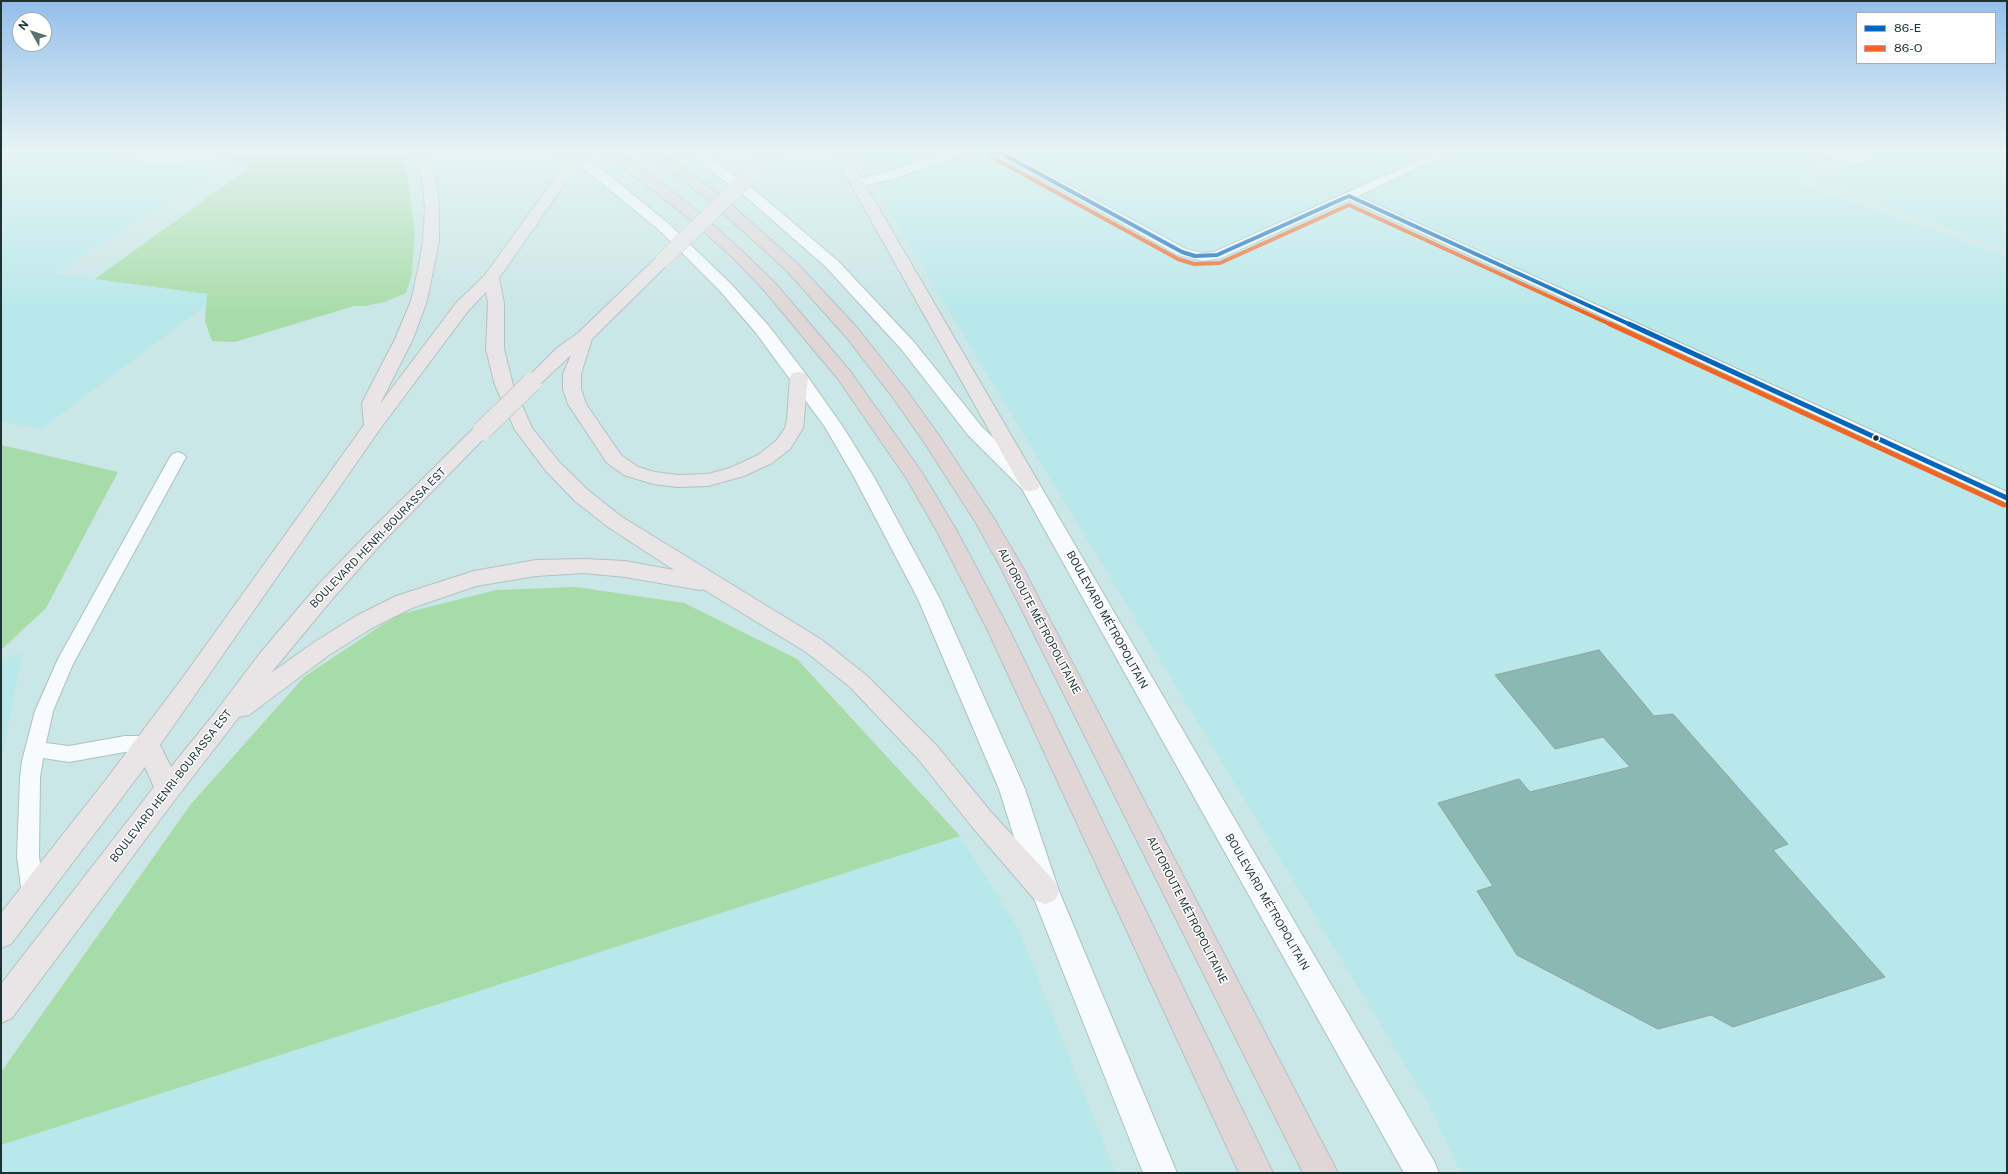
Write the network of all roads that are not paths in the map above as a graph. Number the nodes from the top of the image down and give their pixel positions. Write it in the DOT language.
graph roads {
  1 [pos="431,204"];
  2 [pos="544,204"];
  3 [pos="636,204"];
  4 [pos="680,204"];
  5 [pos="721,204"];
  6 [pos="721,204"];
  7 [pos="762,204"];
  8 [pos="869,204"];
  9 [pos="1094,204"];
  10 [pos="1331,204"];
  11 [pos="1366,204"];
  12 [pos="491,278"];
  13 [pos="584,337"];
  14 [pos="799,377"];
  15 [pos="373,425"];
  16 [pos="178,457"];
  17 [pos="1030,485"];
  18 [pos="2007,498"];
  19 [pos="712,584"];
  20 [pos="223,721"];
  21 [pos="147,744"];
  22 [pos="35,749"];
  23 [pos="168,789"];
  24 [pos="1045,891"];
  25 [pos="33,895"];
  26 [pos="1,935"];
  27 [pos="1,1008"];
  28 [pos="1160,1173"];
  29 [pos="1256,1173"];
  30 [pos="1322,1173"];
  31 [pos="1422,1173"];
  1 -- 15 [label="main road"];
  2 -- 12 [label="main road, bridge"];
  3 -- 14 [label="main road"];
  4 -- 29 [label="highway"];
  5 -- 30 [label="highway, AUTOROUTE MÉTROPOLITAINE"];
  6 -- 13 [label="main road, BOULEVARD HENRI-BOURASSA EST, bridge"];
  7 -- 17 [label="main road, BOULEVARD MÉTROPOLITAIN"];
  8 -- 17 [label="main road"];
  9 -- 10 [label="street"];
  11 -- 18 [label="street"];
  12 -- 15 [label="main road"];
  12 -- 19 [label="main road"];
  13 -- 14 [label="main road"];
  13 -- 20 [label="main road, BOULEVARD HENRI-BOURASSA EST, bridge"];
  14 -- 24 [label="main road"];
  15 -- 21 [label="main road"];
  16 -- 22 [label="street"];
  17 -- 31 [label="main road, BOULEVARD MÉTROPOLITAIN"];
  19 -- 20 [label="main road"];
  19 -- 24 [label="main road"];
  20 -- 23 [label="main road, BOULEVARD HENRI-BOURASSA EST"];
  21 -- 22 [label="street"];
  21 -- 23 [label="main road"];
  21 -- 25 [label="main road"];
  22 -- 25 [label="street"];
  23 -- 27 [label="main road, BOULEVARD HENRI-BOURASSA EST"];
  24 -- 28 [label="main road"];
  25 -- 26 [label="main road"];
}
